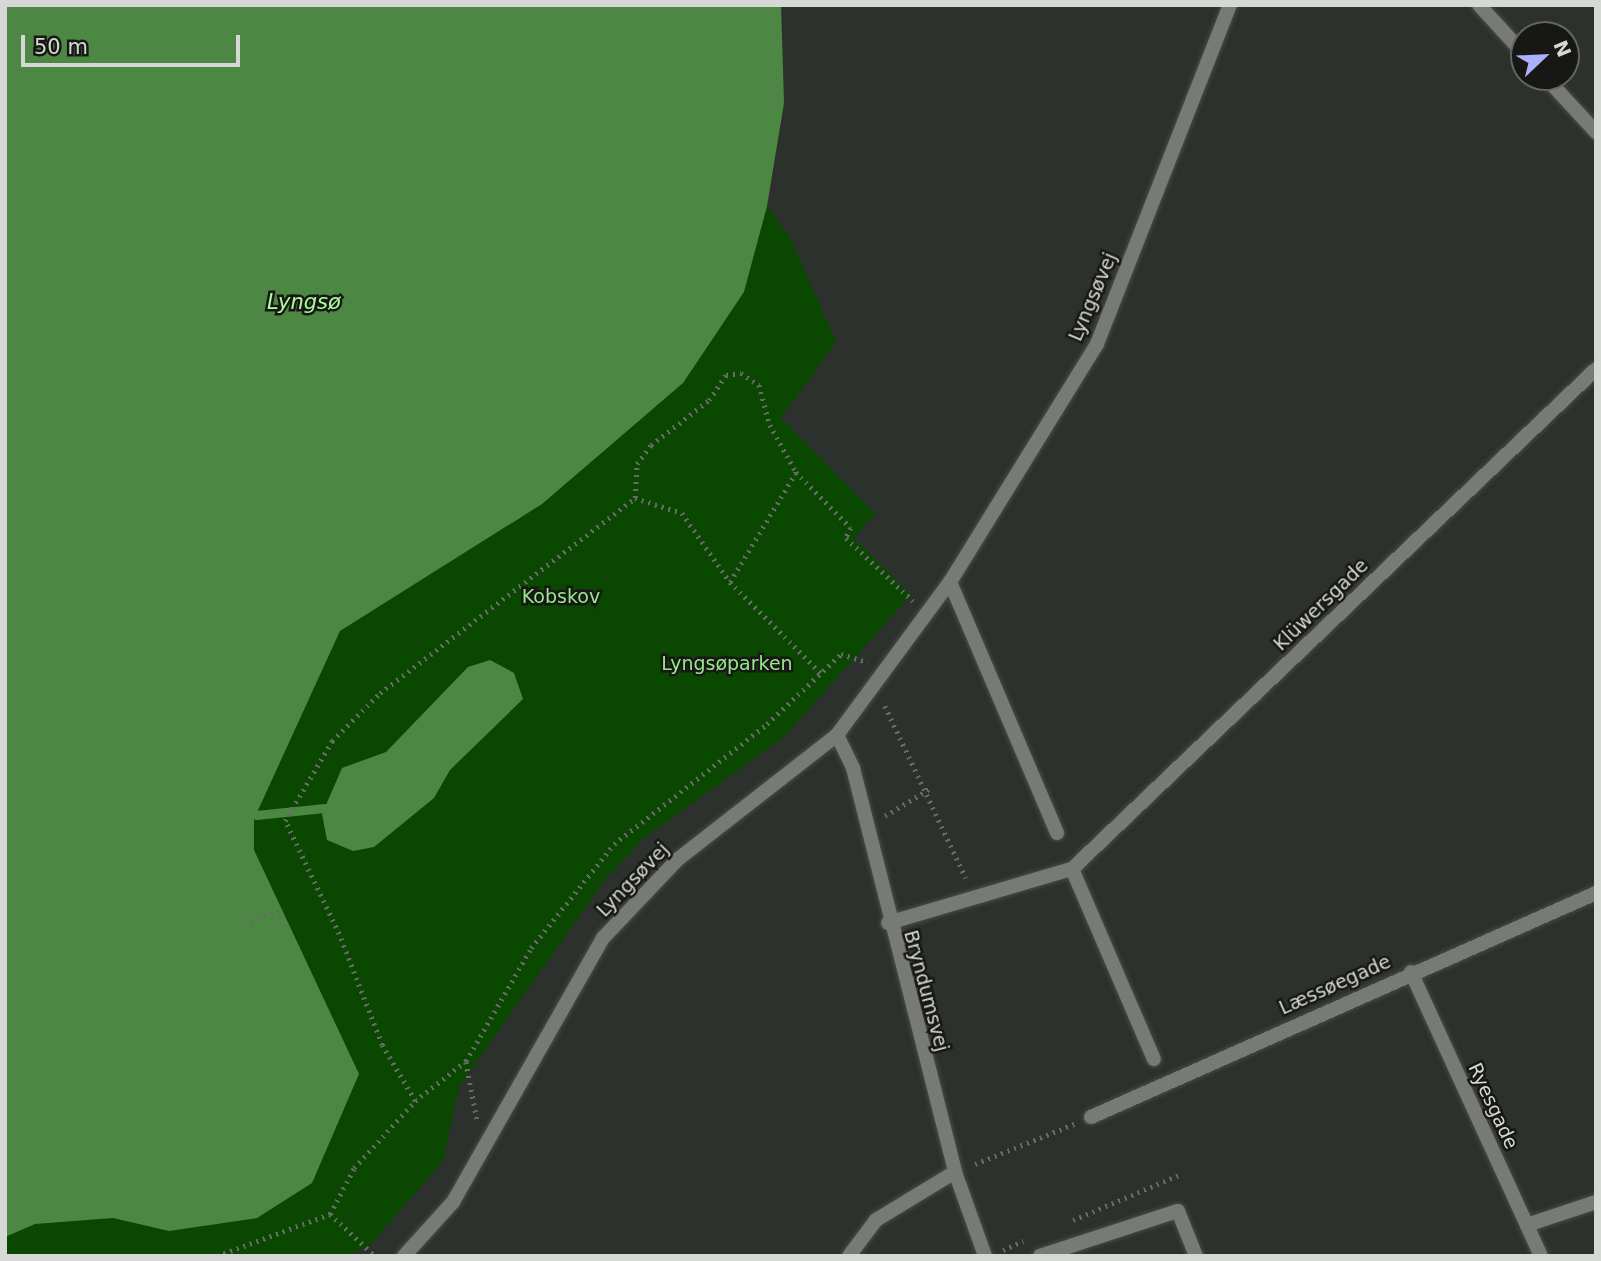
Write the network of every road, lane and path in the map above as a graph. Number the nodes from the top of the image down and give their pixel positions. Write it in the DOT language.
graph roads {
  1 [pos="1230,5"];
  2 [pos="1479,5"];
  3 [pos="1510,39"];
  4 [pos="1558,91"];
  5 [pos="1596,132"];
  6 [pos="1596,369"];
  7 [pos="796,472"];
  8 [pos="635,498"];
  9 [pos="730,582"];
  10 [pos="950,582"];
  11 [pos="928,615"];
  12 [pos="821,673"];
  13 [pos="882,673"];
  14 [pos="886,707"];
  15 [pos="837,735"];
  16 [pos="929,789"];
  17 [pos="866,827"];
  18 [pos="1057,833"];
  19 [pos="1072,869"];
  20 [pos="1596,893"];
  21 [pos="976,897"];
  22 [pos="284,909"];
  23 [pos="251,921"];
  24 [pos="888,923"];
  25 [pos="1411,972"];
  26 [pos="1154,1059"];
  27 [pos="466,1061"];
  28 [pos="415,1101"];
  29 [pos="1091,1116"];
  30 [pos="482,1150"];
  31 [pos="955,1172"];
  32 [pos="1179,1175"];
  33 [pos="1596,1202"];
  34 [pos="330,1213"];
  35 [pos="1066,1223"];
  36 [pos="1527,1225"];
  37 [pos="1027,1239"];
  38 [pos="216,1256"];
  39 [pos="375,1256"];
  40 [pos="404,1256"];
  41 [pos="849,1256"];
  42 [pos="987,1256"];
  43 [pos="1040,1256"];
  44 [pos="1196,1256"];
  45 [pos="1541,1256"];
  1 -- 10 [label="street, Lyngsøvej"];
  2 -- 3 [label="street"];
  4 -- 5 [label="street"];
  6 -- 19 [label="street, Klüwersgade"];
  7 -- 8 [label="path"];
  7 -- 9 [label="path"];
  7 -- 11 [label="path"];
  8 -- 9 [label="path"];
  8 -- 28 [label="path"];
  9 -- 12 [label="path"];
  10 -- 11 [label="street, Lyngsøvej"];
  10 -- 18 [label="street"];
  11 -- 13 [label="street, Lyngsøvej"];
  12 -- 13 [label="path"];
  12 -- 27 [label="path"];
  13 -- 15 [label="street, Lyngsøvej"];
  14 -- 16 [label="path"];
  15 -- 17 [label="street, Bryndumsvej"];
  15 -- 30 [label="street, Lyngsøvej"];
  16 -- 17 [label="path"];
  16 -- 21 [label="path"];
  17 -- 24 [label="street, Bryndumsvej"];
  19 -- 21 [label="street, Klüwersgade"];
  19 -- 26 [label="street"];
  20 -- 25 [label="street, Læssøegade"];
  21 -- 24 [label="street, Klüwersgade"];
  22 -- 23 [label="path"];
  24 -- 31 [label="street, Bryndumsvej"];
  25 -- 29 [label="street, Læssøegade"];
  25 -- 36 [label="street, Ryesgade"];
  27 -- 28 [label="path"];
  27 -- 30 [label="path"];
  28 -- 34 [label="path"];
  29 -- 31 [label="path"];
  30 -- 40 [label="street, Lyngsøvej"];
  31 -- 41 [label="street"];
  31 -- 42 [label="street, Bryndumsvej"];
  32 -- 35 [label="path"];
  33 -- 36 [label="street"];
  34 -- 38 [label="path"];
  34 -- 39 [label="path"];
  36 -- 45 [label="street, Ryesgade"];
  37 -- 42 [label="path"];
  43 -- 44 [label="street"];
}
